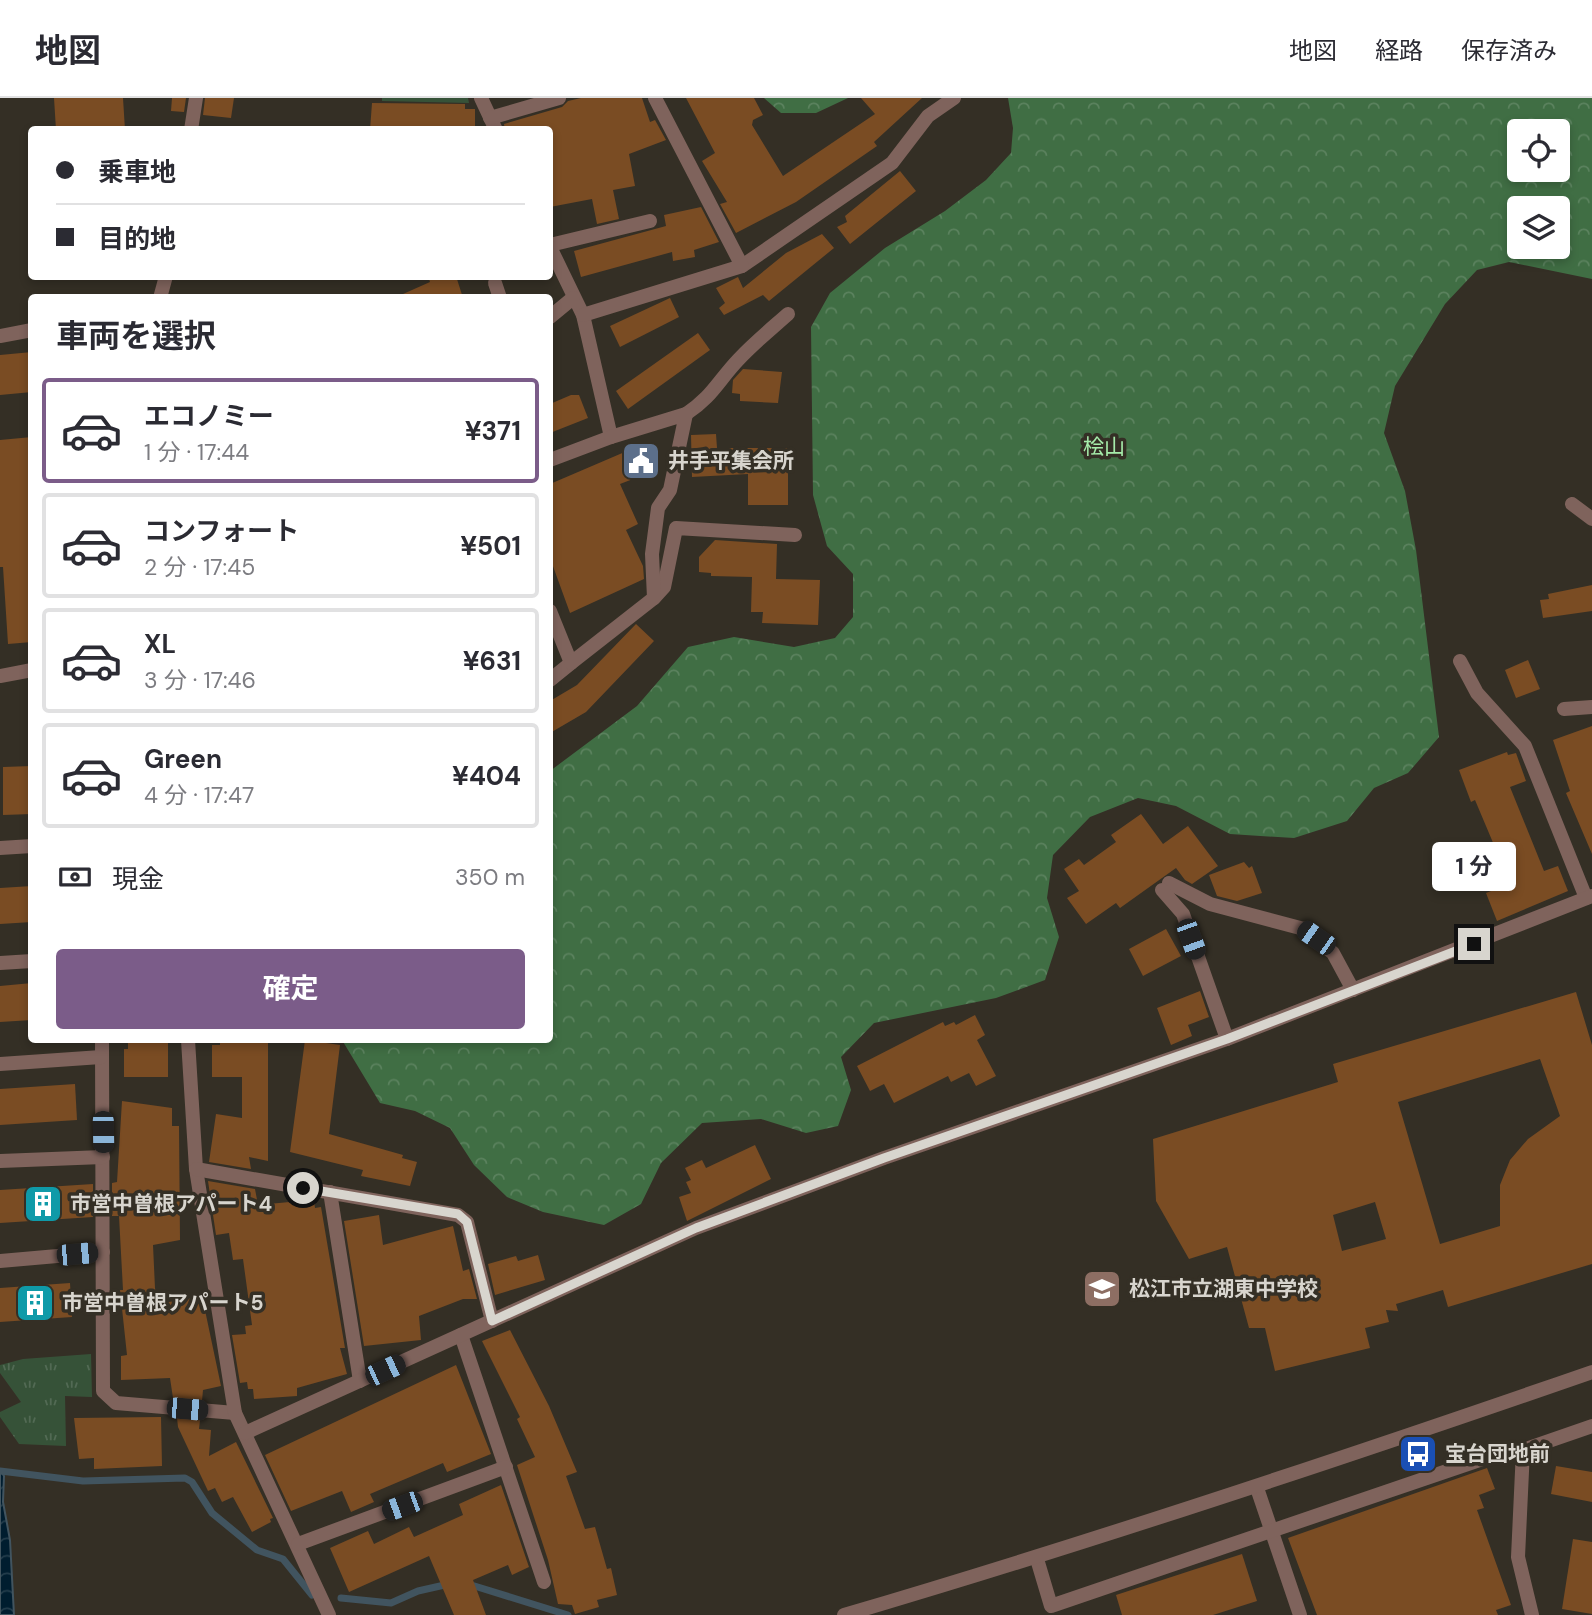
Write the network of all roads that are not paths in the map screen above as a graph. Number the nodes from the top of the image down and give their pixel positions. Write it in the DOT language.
graph roads {
  1 [pos="196,98"];
  2 [pos="481,98"];
  3 [pos="559,98"];
  4 [pos="655,98"];
  5 [pos="954,98"];
  6 [pos="493,124"];
  7 [pos="192,126"];
  8 [pos="650,221"];
  9 [pos="553,245"];
  10 [pos="553,253"];
  11 [pos="742,266"];
  12 [pos="572,298"];
  13 [pos="553,314"];
  14 [pos="788,314"];
  15 [pos="583,315"];
  16 [pos="28,331"];
  17 [pos="0,336"];
  18 [pos="686,414"];
  19 [pos="611,437"];
  20 [pos="553,459"];
  21 [pos="1572,504"];
  22 [pos="1592,519"];
  23 [pos="795,535"];
  24 [pos="654,598"];
  25 [pos="553,618"];
  26 [pos="1460,661"];
  27 [pos="572,663"];
  28 [pos="28,671"];
  29 [pos="0,676"];
  30 [pos="553,678"];
  31 [pos="1592,707"];
  32 [pos="1564,709"];
  33 [pos="28,846"];
  34 [pos="0,848"];
  35 [pos="1589,897"];
  36 [pos="28,961"];
  37 [pos="0,963"];
  38 [pos="1353,990"];
  39 [pos="1227,1039"];
  40 [pos="102,1043"];
  41 [pos="188,1043"];
  42 [pos="102,1057"];
  43 [pos="0,1064"];
  44 [pos="103,1157"];
  45 [pos="0,1161"];
  46 [pos="195,1168"];
  47 [pos="330,1192"];
  48 [pos="103,1252"];
  49 [pos="0,1261"];
  50 [pos="492,1321"];
  51 [pos="461,1335"];
  52 [pos="1592,1372"];
  53 [pos="360,1381"];
  54 [pos="235,1413"];
  55 [pos="1592,1426"];
  56 [pos="245,1433"];
  57 [pos="1523,1450"];
  58 [pos="506,1467"];
  59 [pos="1257,1488"];
  60 [pos="1272,1532"];
  61 [pos="298,1544"];
  62 [pos="1037,1559"];
  63 [pos="544,1581"];
  64 [pos="1053,1610"];
  65 [pos="329,1615"];
  66 [pos="844,1615"];
  67 [pos="1300,1615"];
  68 [pos="1532,1615"];
  1 -- 7 [label="street"];
  2 -- 6 [label="street"];
  3 -- 6 [label="street"];
  4 -- 11 [label="street"];
  5 -- 11 [label="street"];
  8 -- 9 [label="street"];
  10 -- 12 [label="street"];
  11 -- 15 [label="street"];
  12 -- 13 [label="street"];
  12 -- 15 [label="street"];
  14 -- 18 [label="street"];
  15 -- 19 [label="street"];
  16 -- 17 [label="street"];
  18 -- 19 [label="street"];
  18 -- 24 [label="street"];
  19 -- 20 [label="street"];
  21 -- 22 [label="street"];
  23 -- 24 [label="street"];
  24 -- 27 [label="street"];
  25 -- 27 [label="street"];
  26 -- 35 [label="street"];
  27 -- 30 [label="street"];
  28 -- 29 [label="street"];
  31 -- 32 [label="street"];
  33 -- 34 [label="street"];
  35 -- 38 [label="street"];
  36 -- 37 [label="street"];
  38 -- 39 [label="street"];
  38 -- 39 [label="street"];
  39 -- 50 [label="street"];
  40 -- 42 [label="street"];
  41 -- 46 [label="street"];
  42 -- 43 [label="street"];
  42 -- 44 [label="street"];
  44 -- 45 [label="street"];
  44 -- 48 [label="street"];
  46 -- 47 [label="street"];
  46 -- 54 [label="street"];
  47 -- 50 [label="street"];
  47 -- 53 [label="street"];
  48 -- 49 [label="street"];
  48 -- 54 [label="street"];
  50 -- 51 [label="street"];
  51 -- 53 [label="street"];
  51 -- 58 [label="street"];
  52 -- 59 [label="street"];
  53 -- 56 [label="street"];
  54 -- 56 [label="street"];
  55 -- 57 [label="street"];
  56 -- 61 [label="street"];
  57 -- 60 [label="street"];
  57 -- 68 [label="street"];
  58 -- 61 [label="street"];
  58 -- 63 [label="street"];
  59 -- 60 [label="street"];
  59 -- 62 [label="street"];
  60 -- 64 [label="street"];
  60 -- 67 [label="street"];
  61 -- 65 [label="street"];
  62 -- 64 [label="street"];
  62 -- 66 [label="street"];
}
